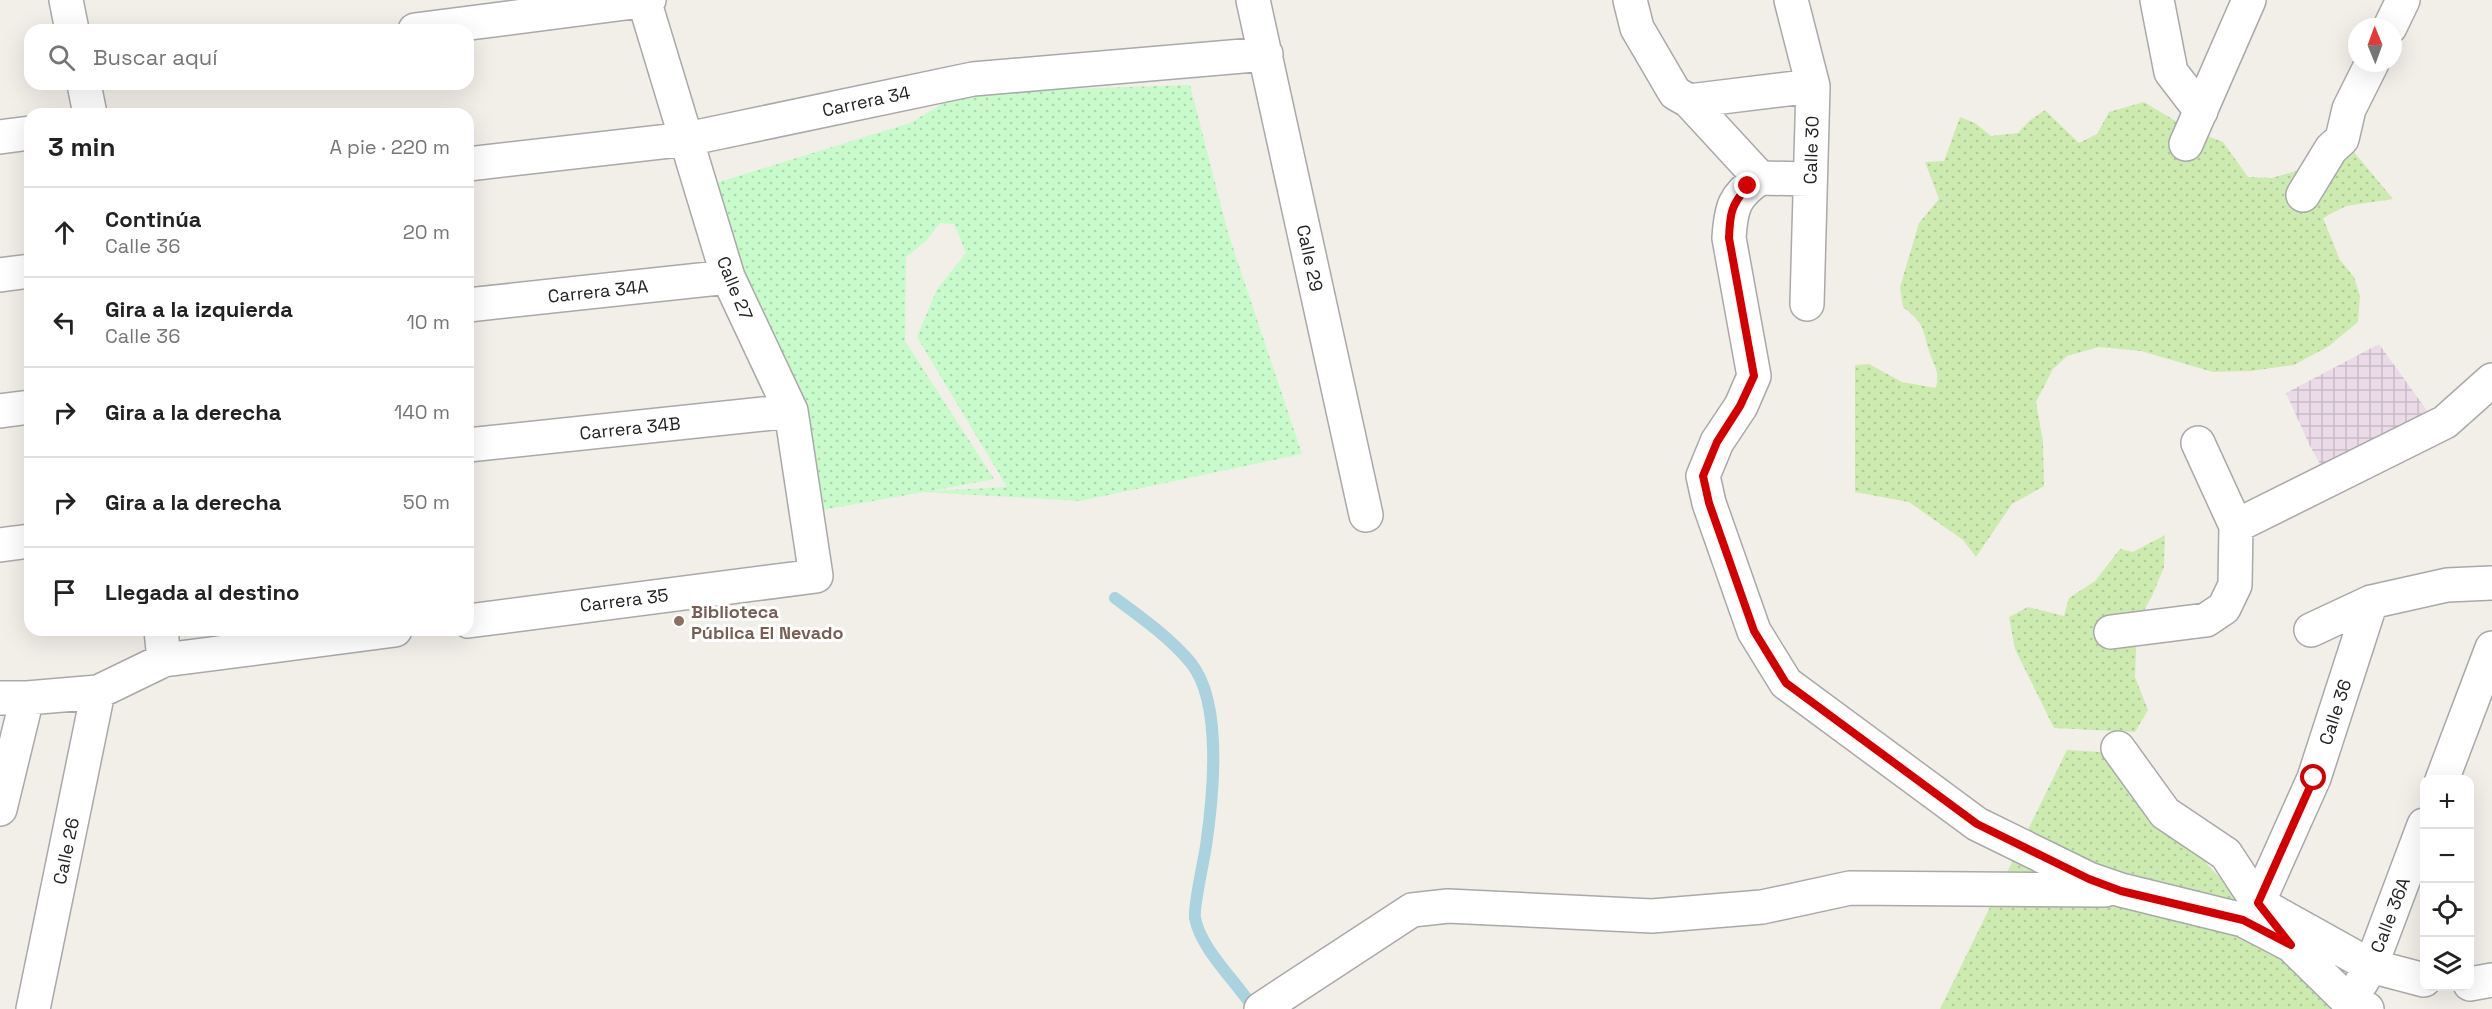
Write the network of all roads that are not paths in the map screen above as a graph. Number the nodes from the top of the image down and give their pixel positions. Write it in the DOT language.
graph roads {
  1 [pos="66,0"];
  2 [pos="646,0"];
  3 [pos="1253,0"];
  4 [pos="1630,0"];
  5 [pos="1791,0"];
  6 [pos="2157,0"];
  7 [pos="2249,0"];
  8 [pos="2403,0"];
  9 [pos="2394,18"];
  10 [pos="71,24"];
  11 [pos="460,24"];
  12 [pos="1266,54"];
  13 [pos="2368,72"];
  14 [pos="1813,86"];
  15 [pos="85,90"];
  16 [pos="1689,101"];
  17 [pos="89,108"];
  18 [pos="2201,111"];
  19 [pos="24,134"];
  20 [pos="0,136"];
  21 [pos="687,139"];
  22 [pos="2186,144"];
  23 [pos="474,164"];
  24 [pos="1760,178"];
  25 [pos="1810,179"];
  26 [pos="2303,195"];
  27 [pos="24,273"];
  28 [pos="0,275"];
  29 [pos="728,277"];
  30 [pos="474,304"];
  31 [pos="1807,304"];
  32 [pos="2492,380"];
  33 [pos="24,408"];
  34 [pos="0,411"];
  35 [pos="791,411"];
  36 [pos="2198,443"];
  37 [pos="474,444"];
  38 [pos="1366,515"];
  39 [pos="2236,526"];
  40 [pos="24,543"];
  41 [pos="0,545"];
  42 [pos="816,576"];
  43 [pos="2492,583"];
  44 [pos="2371,602"];
  45 [pos="474,620"];
  46 [pos="2311,630"];
  47 [pos="2111,632"];
  48 [pos="302,636"];
  49 [pos="163,645"];
  50 [pos="2492,648"];
  51 [pos="98,692"];
  52 [pos="14,698"];
  53 [pos="2118,748"];
  54 [pos="2444,775"];
  55 [pos="0,809"];
  56 [pos="2422,829"];
  57 [pos="2121,891"];
  58 [pos="2258,903"];
  59 [pos="2291,945"];
  60 [pos="2371,966"];
  61 [pos="2420,979"];
  62 [pos="2492,980"];
  63 [pos="2474,983"];
  64 [pos="2359,1006"];
  65 [pos="33,1009"];
  66 [pos="1261,1009"];
  1 -- 10 [label="street"];
  2 -- 11 [label="street"];
  2 -- 21 [label="street, Calle 27"];
  3 -- 12 [label="street, Calle 29"];
  4 -- 16 [label="street"];
  5 -- 14 [label="street, Calle 30"];
  6 -- 18 [label="street"];
  7 -- 18 [label="street"];
  8 -- 9 [label="street"];
  12 -- 21 [label="street, Carrera 34"];
  12 -- 38 [label="street, Calle 29"];
  13 -- 26 [label="street"];
  14 -- 16 [label="street"];
  14 -- 25 [label="street, Calle 30"];
  15 -- 17 [label="street"];
  16 -- 24 [label="street"];
  18 -- 22 [label="street"];
  19 -- 20 [label="street"];
  21 -- 23 [label="street, Carrera 34"];
  21 -- 29 [label="street, Calle 27"];
  24 -- 25 [label="street"];
  24 -- 57 [label="street"];
  25 -- 31 [label="street, Calle 30"];
  27 -- 28 [label="street"];
  29 -- 30 [label="street, Carrera 34A"];
  29 -- 35 [label="street, Calle 27"];
  32 -- 39 [label="street"];
  33 -- 34 [label="street"];
  35 -- 37 [label="street, Carrera 34B"];
  35 -- 42 [label="street, Calle 27"];
  36 -- 39 [label="street"];
  39 -- 47 [label="street"];
  40 -- 41 [label="street"];
  42 -- 45 [label="street, Carrera 35"];
  43 -- 44 [label="street"];
  44 -- 46 [label="street"];
  44 -- 58 [label="street, Calle 36"];
  48 -- 49 [label="street"];
  49 -- 51 [label="street"];
  50 -- 54 [label="street"];
  51 -- 52 [label="street"];
  51 -- 65 [label="street, Calle 26"];
  52 -- 55 [label="street"];
  53 -- 58 [label="street"];
  56 -- 60 [label="street, Calle 36A"];
  57 -- 59 [label="street"];
  57 -- 66 [label="street"];
  58 -- 59 [label="street"];
  58 -- 60 [label="street"];
  59 -- 64 [label="street"];
  60 -- 61 [label="street"];
  60 -- 64 [label="street, Calle 36A"];
  62 -- 63 [label="street"];
}
